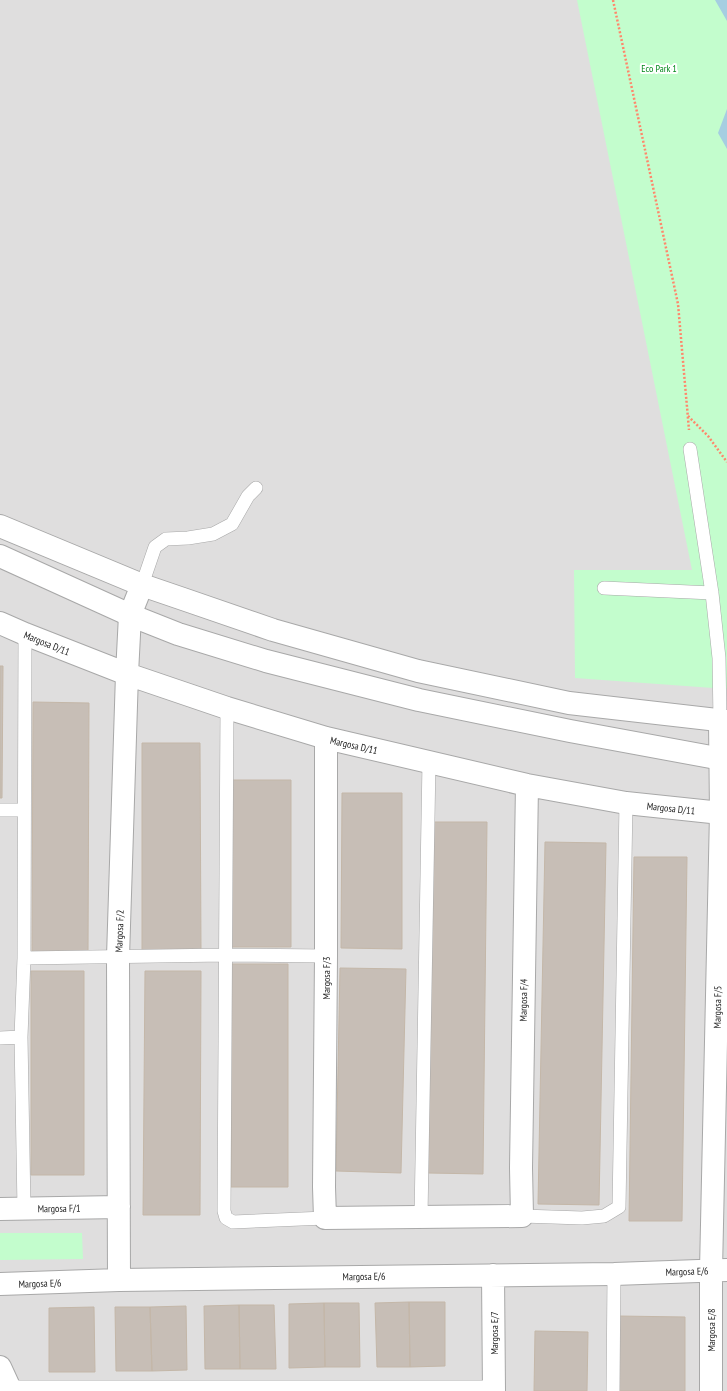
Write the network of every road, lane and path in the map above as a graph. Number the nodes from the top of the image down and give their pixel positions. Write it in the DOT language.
graph roads {
  1 [pos="613,0"];
  2 [pos="690,449"];
  3 [pos="727,462"];
  4 [pos="256,488"];
  5 [pos="0,526"];
  6 [pos="0,556"];
  7 [pos="142,585"];
  8 [pos="604,588"];
  9 [pos="712,592"];
  10 [pos="130,616"];
  11 [pos="0,623"];
  12 [pos="25,634"];
  13 [pos="723,658"];
  14 [pos="127,674"];
  15 [pos="227,708"];
  16 [pos="723,721"];
  17 [pos="326,738"];
  18 [pos="724,760"];
  19 [pos="429,762"];
  20 [pos="526,785"];
  21 [pos="626,803"];
  22 [pos="0,810"];
  23 [pos="24,810"];
  24 [pos="721,813"];
  25 [pos="225,955"];
  26 [pos="326,956"];
  27 [pos="118,957"];
  28 [pos="24,958"];
  29 [pos="20,1037"];
  30 [pos="0,1038"];
  31 [pos="119,1207"];
  32 [pos="0,1209"];
  33 [pos="24,1209"];
  34 [pos="522,1216"];
  35 [pos="421,1217"];
  36 [pos="325,1218"];
  37 [pos="719,1270"];
  38 [pos="614,1274"];
  39 [pos="494,1275"];
  40 [pos="119,1280"];
  41 [pos="0,1284"];
  42 [pos="0,1367"];
  43 [pos="10,1389"];
  44 [pos="494,1389"];
  45 [pos="613,1391"];
  46 [pos="711,1391"];
  1 -- 3 [label="path"];
  2 -- 9 [label="lane"];
  4 -- 7 [label="lane"];
  5 -- 7 [label="street"];
  6 -- 10 [label="street"];
  7 -- 10 [label="street, Margosa F/2"];
  7 -- 16 [label="street"];
  8 -- 9 [label="lane"];
  9 -- 13 [label="lane"];
  10 -- 14 [label="street, Margosa F/2"];
  10 -- 18 [label="street"];
  11 -- 12 [label="street, Margosa D/11"];
  12 -- 14 [label="street, Margosa D/11"];
  12 -- 23 [label="lane"];
  13 -- 16 [label="lane"];
  14 -- 15 [label="street, Margosa D/11"];
  14 -- 27 [label="street, Margosa F/2"];
  15 -- 17 [label="street, Margosa D/11"];
  15 -- 25 [label="lane"];
  16 -- 18 [label="street, Margosa F/5"];
  17 -- 19 [label="street, Margosa D/11"];
  17 -- 26 [label="street, Margosa F/3"];
  18 -- 24 [label="street, Margosa F/5"];
  19 -- 20 [label="street, Margosa D/11"];
  19 -- 35 [label="lane"];
  20 -- 21 [label="street, Margosa D/11"];
  20 -- 34 [label="street, Margosa F/4"];
  21 -- 24 [label="street, Margosa D/11"];
  21 -- 34 [label="lane"];
  22 -- 23 [label="lane"];
  23 -- 28 [label="lane"];
  24 -- 37 [label="street, Margosa F/5"];
  25 -- 26 [label="lane"];
  25 -- 27 [label="lane"];
  25 -- 36 [label="lane"];
  26 -- 36 [label="street, Margosa F/3"];
  27 -- 28 [label="lane"];
  27 -- 31 [label="street, Margosa F/2"];
  28 -- 29 [label="lane"];
  29 -- 30 [label="lane"];
  29 -- 33 [label="lane"];
  31 -- 33 [label="street, Margosa F/1"];
  31 -- 40 [label="street, Margosa F/2"];
  32 -- 33 [label="street, Margosa F/1"];
  34 -- 35 [label="street"];
  35 -- 36 [label="street"];
  37 -- 38 [label="street, Margosa E/6"];
  37 -- 46 [label="street, Margosa E/8"];
  38 -- 39 [label="street, Margosa E/6"];
  38 -- 45 [label="lane"];
  39 -- 40 [label="street, Margosa E/6"];
  39 -- 44 [label="street, Margosa E/7"];
  40 -- 41 [label="street, Margosa E/6"];
  42 -- 43 [label="street"];
  43 -- 44 [label="lane"];
}
